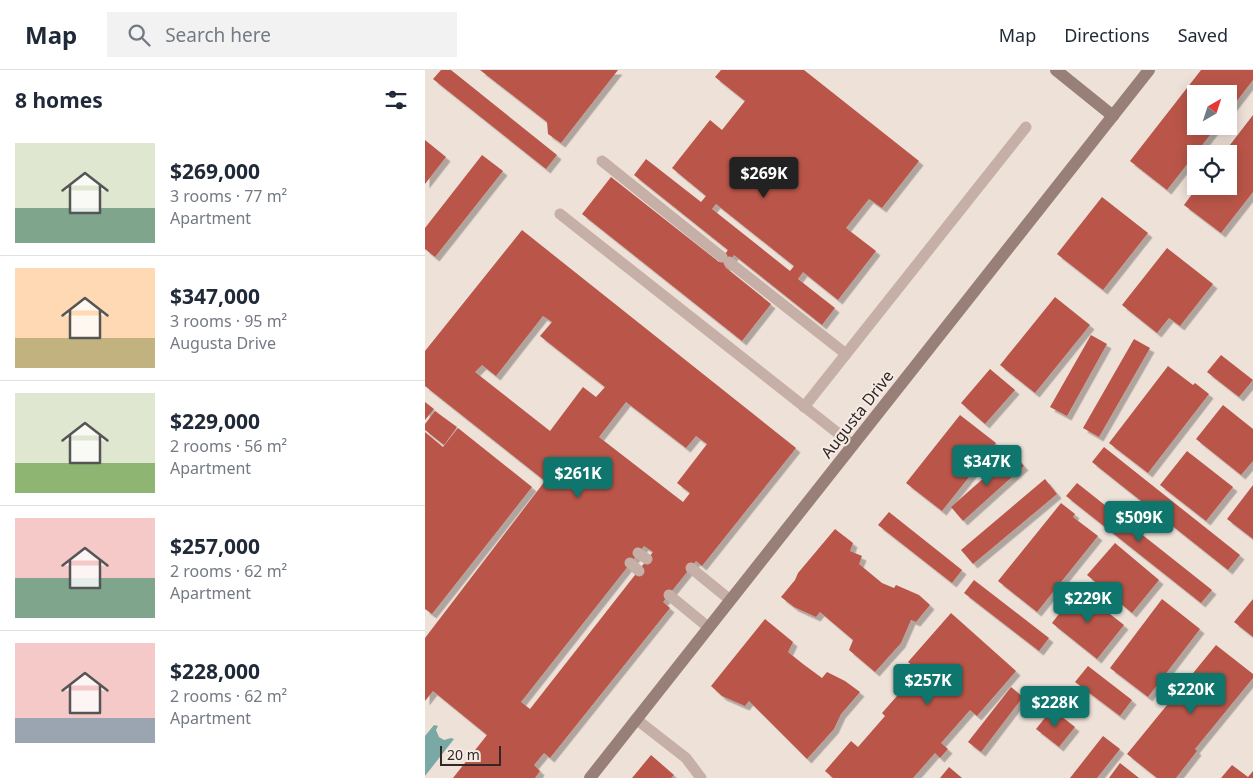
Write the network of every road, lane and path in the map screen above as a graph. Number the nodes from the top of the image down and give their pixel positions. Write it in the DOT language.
graph roads {
  1 [pos="1056,70"];
  2 [pos="1149,70"];
  3 [pos="1113,116"];
  4 [pos="1026,127"];
  5 [pos="602,161"];
  6 [pos="560,214"];
  7 [pos="846,354"];
  8 [pos="804,407"];
  9 [pos="853,445"];
  10 [pos="691,568"];
  11 [pos="669,595"];
  12 [pos="729,600"];
  13 [pos="708,626"];
  14 [pos="636,719"];
  15 [pos="590,778"];
  16 [pos="701,778"];
  1 -- 3 [label="street"];
  2 -- 3 [label="street, Augusta Drive"];
  3 -- 9 [label="street, Augusta Drive"];
  4 -- 7 [label="lane"];
  5 -- 7 [label="lane"];
  6 -- 8 [label="lane"];
  7 -- 8 [label="lane"];
  8 -- 9 [label="lane"];
  9 -- 12 [label="street, Augusta Drive"];
  10 -- 12 [label="lane"];
  11 -- 13 [label="lane"];
  12 -- 13 [label="street, Augusta Drive"];
  13 -- 14 [label="street, Augusta Drive"];
  14 -- 15 [label="street, Augusta Drive"];
  14 -- 16 [label="lane"];
}
